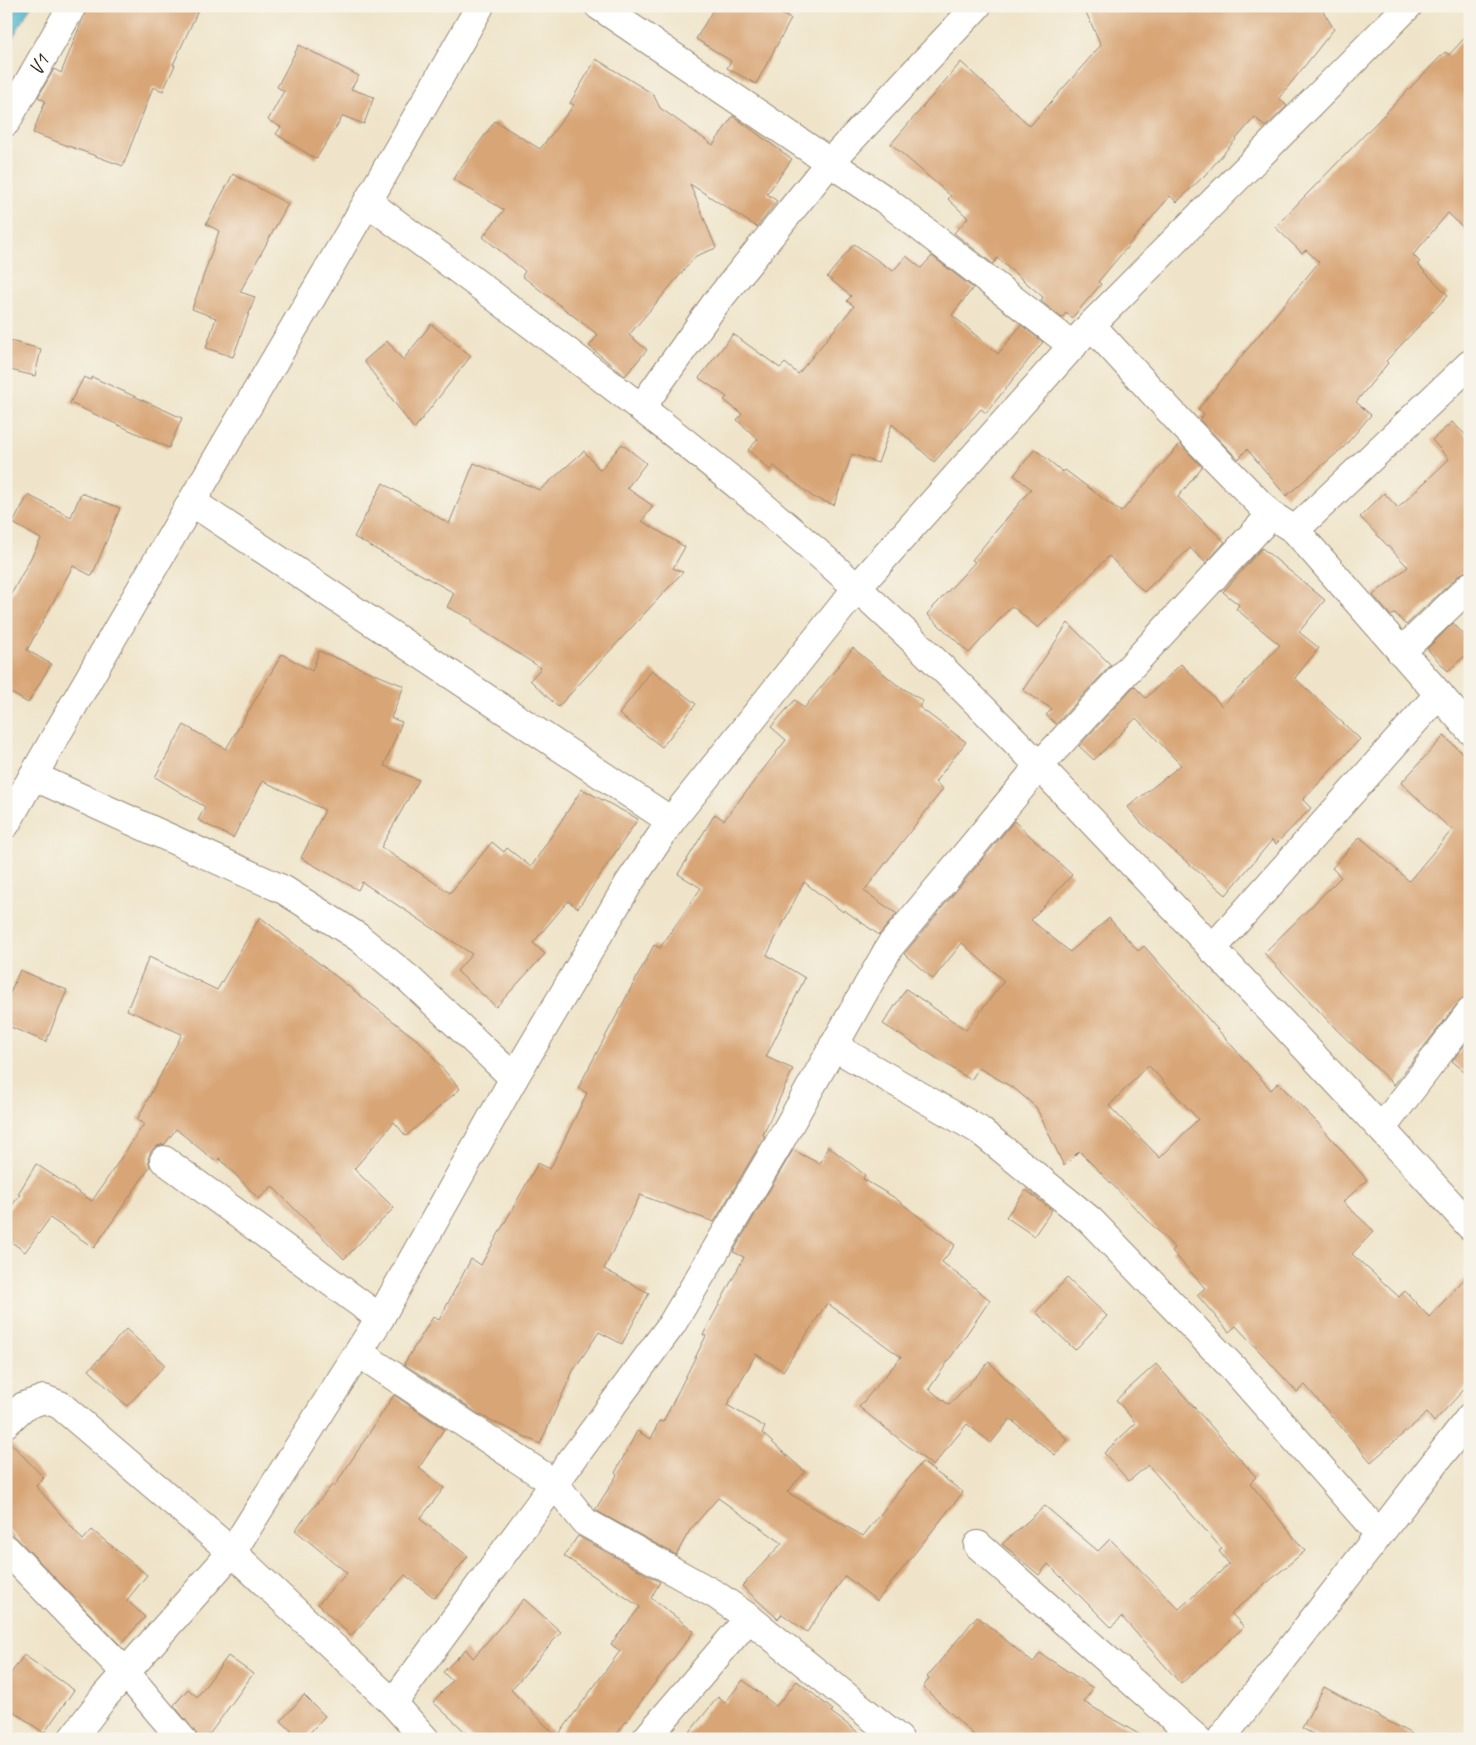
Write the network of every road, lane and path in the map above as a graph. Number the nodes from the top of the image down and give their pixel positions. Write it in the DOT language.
graph roads {
  1 [pos="72,6"];
  2 [pos="480,6"];
  3 [pos="599,6"];
  4 [pos="977,6"];
  5 [pos="1408,6"];
  6 [pos="6,122"];
  7 [pos="830,162"];
  8 [pos="369,203"];
  9 [pos="1091,325"];
  10 [pos="1074,346"];
  11 [pos="1470,364"];
  12 [pos="640,408"];
  13 [pos="192,502"];
  14 [pos="1271,515"];
  15 [pos="1295,530"];
  16 [pos="1470,586"];
  17 [pos="856,588"];
  18 [pos="1401,652"];
  19 [pos="1439,694"];
  20 [pos="1470,730"];
  21 [pos="1040,766"];
  22 [pos="33,776"];
  23 [pos="671,822"];
  24 [pos="6,824"];
  25 [pos="1212,949"];
  26 [pos="1470,1012"];
  27 [pos="834,1046"];
  28 [pos="514,1078"];
  29 [pos="1382,1128"];
  30 [pos="164,1160"];
  31 [pos="1470,1226"];
  32 [pos="380,1318"];
  33 [pos="359,1352"];
  34 [pos="1470,1416"];
  35 [pos="6,1423"];
  36 [pos="554,1483"];
  37 [pos="1378,1533"];
  38 [pos="978,1545"];
  39 [pos="6,1549"];
  40 [pos="232,1552"];
  41 [pos="748,1618"];
  42 [pos="126,1673"];
  43 [pos="393,1703"];
  44 [pos="72,1739"];
  45 [pos="182,1739"];
  46 [pos="425,1739"];
  47 [pos="646,1739"];
  48 [pos="899,1739"];
  49 [pos="1197,1739"];
  50 [pos="1221,1739"];
  1 -- 6 [label="street, V1"];
  2 -- 8 [label="street"];
  3 -- 7 [label="street"];
  4 -- 7 [label="street"];
  5 -- 9 [label="street"];
  7 -- 10 [label="street"];
  7 -- 12 [label="street"];
  8 -- 12 [label="street"];
  8 -- 13 [label="street"];
  9 -- 10 [label="street"];
  9 -- 14 [label="street"];
  10 -- 17 [label="street"];
  11 -- 15 [label="street"];
  12 -- 17 [label="street"];
  13 -- 22 [label="street"];
  13 -- 23 [label="street"];
  14 -- 15 [label="street"];
  14 -- 21 [label="street"];
  15 -- 18 [label="street"];
  16 -- 18 [label="street"];
  17 -- 21 [label="street"];
  17 -- 23 [label="street"];
  18 -- 19 [label="street"];
  19 -- 20 [label="street"];
  19 -- 25 [label="street"];
  21 -- 25 [label="street"];
  21 -- 27 [label="street"];
  22 -- 24 [label="street"];
  22 -- 28 [label="street"];
  23 -- 28 [label="street"];
  25 -- 29 [label="street"];
  26 -- 29 [label="street"];
  27 -- 36 [label="street"];
  27 -- 37 [label="street"];
  28 -- 32 [label="street"];
  29 -- 31 [label="street"];
  30 -- 32 [label="street"];
  32 -- 33 [label="street"];
  33 -- 36 [label="street"];
  33 -- 40 [label="street"];
  34 -- 37 [label="street"];
  35 -- 40 [label="street"];
  36 -- 41 [label="street"];
  36 -- 43 [label="street"];
  37 -- 50 [label="street"];
  38 -- 49 [label="street"];
  39 -- 42 [label="street"];
  40 -- 42 [label="street"];
  40 -- 43 [label="street"];
  41 -- 47 [label="street"];
  41 -- 48 [label="street"];
  42 -- 44 [label="street"];
  42 -- 45 [label="street"];
  43 -- 46 [label="street"];
}
